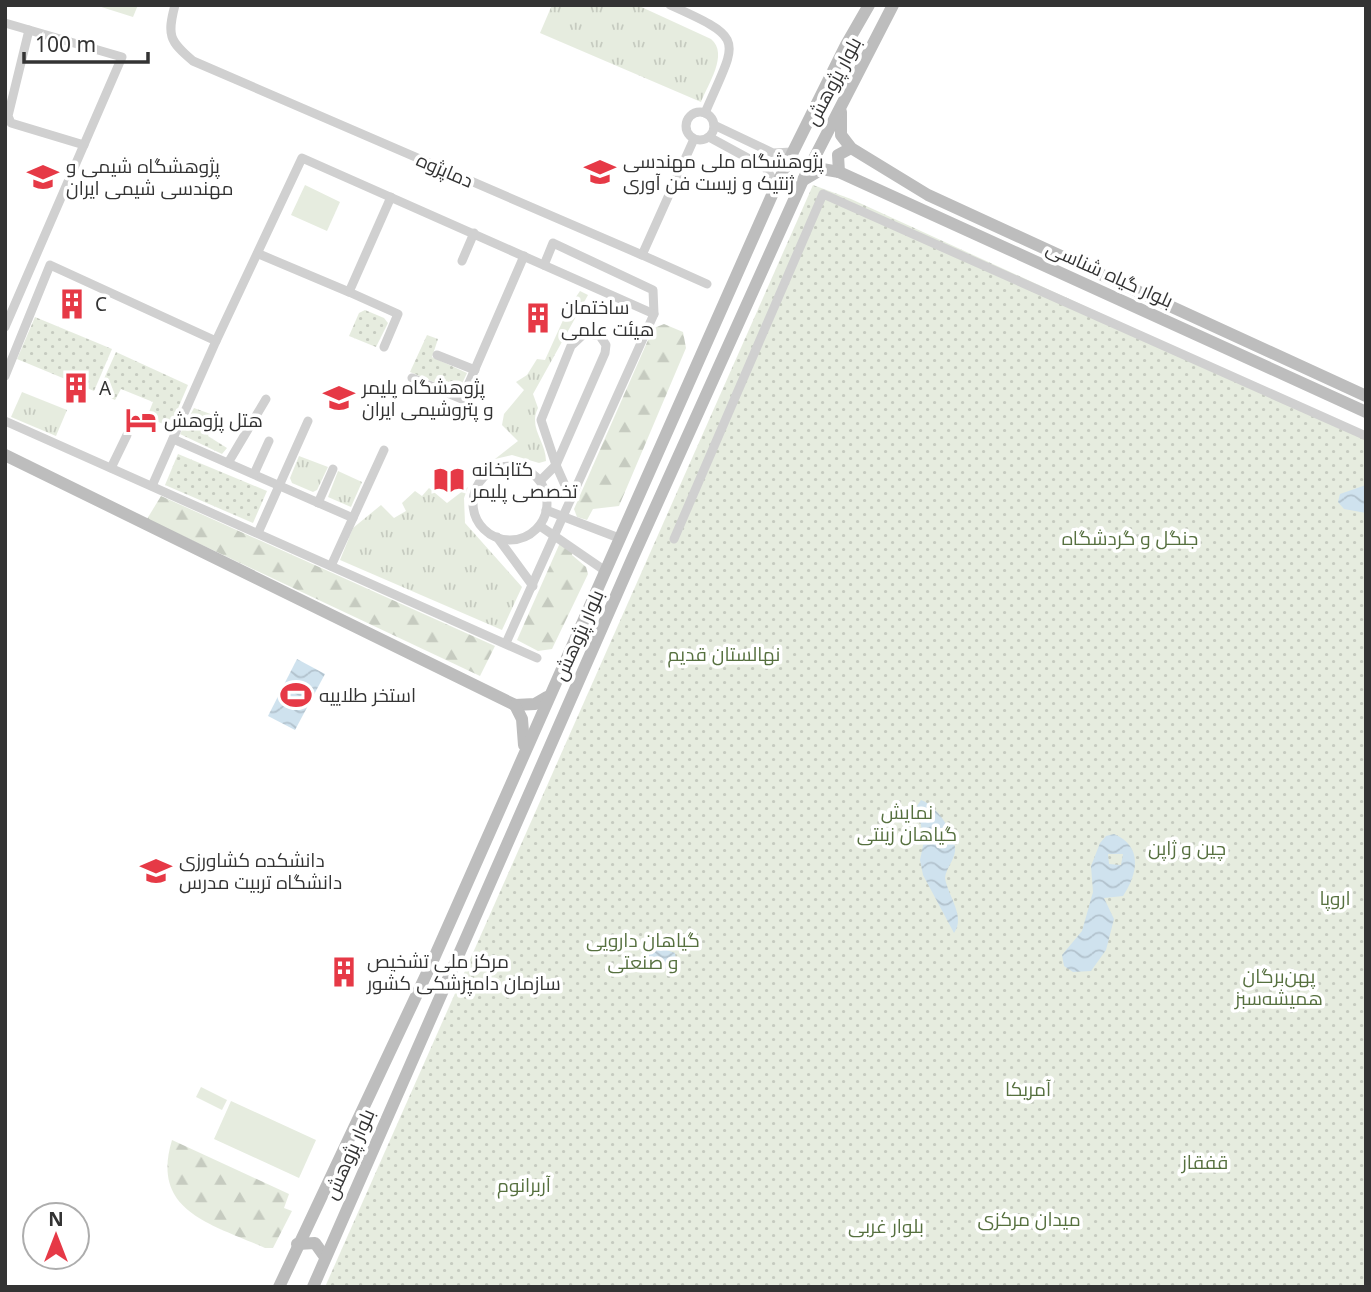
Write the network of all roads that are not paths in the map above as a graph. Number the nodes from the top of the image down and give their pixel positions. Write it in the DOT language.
graph roads {
  1 [pos="175,5"];
  2 [pos="670,5"];
  3 [pos="893,5"];
  4 [pos="903,5"];
  5 [pos="865,7"];
  6 [pos="5,23"];
  7 [pos="29,30"];
  8 [pos="876,41"];
  9 [pos="842,104"];
  10 [pos="705,113"];
  11 [pos="714,125"];
  12 [pos="709,137"];
  13 [pos="694,139"];
  14 [pos="84,145"];
  15 [pos="851,148"];
  16 [pos="792,152"];
  17 [pos="839,172"];
  18 [pos="803,180"];
  19 [pos="776,186"];
  20 [pos="390,197"];
  21 [pos="474,233"];
  22 [pos="259,254"];
  23 [pos="642,255"];
  24 [pos="524,256"];
  25 [pos="463,261"];
  26 [pos="544,265"];
  27 [pos="707,284"];
  28 [pos="349,292"];
  29 [pos="654,314"];
  30 [pos="5,327"];
  31 [pos="216,341"];
  32 [pos="384,347"];
  33 [pos="437,355"];
  34 [pos="475,370"];
  35 [pos="5,376"];
  36 [pos="412,377"];
  37 [pos="1366,396"];
  38 [pos="266,399"];
  39 [pos="1366,412"];
  40 [pos="5,421"];
  41 [pos="308,421"];
  42 [pos="127,435"];
  43 [pos="1366,436"];
  44 [pos="173,439"];
  45 [pos="269,441"];
  46 [pos="384,450"];
  47 [pos="5,456"];
  48 [pos="228,463"];
  49 [pos="556,465"];
  50 [pos="111,468"];
  51 [pos="333,469"];
  52 [pos="254,474"];
  53 [pos="540,481"];
  54 [pos="152,486"];
  55 [pos="280,486"];
  56 [pos="571,499"];
  57 [pos="318,503"];
  58 [pos="546,510"];
  59 [pos="564,517"];
  60 [pos="353,518"];
  61 [pos="540,526"];
  62 [pos="258,533"];
  63 [pos="556,534"];
  64 [pos="497,537"];
  65 [pos="619,538"];
  66 [pos="674,539"];
  67 [pos="331,566"];
  68 [pos="604,570"];
  69 [pos="533,586"];
  70 [pos="506,643"];
  71 [pos="537,658"];
  72 [pos="548,696"];
  73 [pos="515,705"];
  74 [pos="524,751"];
  75 [pos="298,1244"];
  76 [pos="325,1257"];
  77 [pos="279,1287"];
  78 [pos="313,1287"];
  1 -- 23 [label="street, دماپژوه"];
  2 -- 10 [label="street"];
  3 -- 8 [label="street, بلوار پژوهش"];
  4 -- 8 [label="street"];
  5 -- 16 [label="street, بلوار پژوهش"];
  6 -- 7 [label="street"];
  7 -- 14 [label="street"];
  7 -- 14 [label="street"];
  8 -- 9 [label="street, بلوار پژوهش"];
  9 -- 15 [label="street"];
  9 -- 18 [label="street, بلوار پژوهش"];
  10 -- 11 [label="street"];
  10 -- 13 [label="street"];
  11 -- 12 [label="street"];
  11 -- 16 [label="street"];
  12 -- 13 [label="street"];
  12 -- 19 [label="street"];
  13 -- 23 [label="street"];
  14 -- 30 [label="street"];
  15 -- 17 [label="street"];
  15 -- 37 [label="street, بلوار گیاه شناسی"];
  16 -- 19 [label="street, بلوار پژوهش"];
  17 -- 18 [label="street"];
  17 -- 39 [label="street, بلوار گیاه شناسی"];
  18 -- 76 [label="street, بلوار پژوهش"];
  19 -- 65 [label="street, بلوار پژوهش"];
  20 -- 21 [label="street"];
  20 -- 22 [label="street"];
  20 -- 28 [label="street"];
  21 -- 24 [label="street"];
  21 -- 25 [label="street"];
  22 -- 28 [label="street"];
  22 -- 31 [label="street"];
  23 -- 27 [label="street, دماپژوه"];
  24 -- 26 [label="street"];
  24 -- 34 [label="street"];
  26 -- 29 [label="street"];
  26 -- 29 [label="street"];
  28 -- 32 [label="street"];
  29 -- 56 [label="street"];
  31 -- 35 [label="street"];
  31 -- 44 [label="street"];
  33 -- 34 [label="street"];
  34 -- 36 [label="street"];
  38 -- 48 [label="street"];
  40 -- 50 [label="street"];
  41 -- 55 [label="street"];
  42 -- 50 [label="street"];
  43 -- 66 [label="street"];
  44 -- 48 [label="street"];
  44 -- 54 [label="street"];
  45 -- 52 [label="street"];
  46 -- 60 [label="street"];
  47 -- 73 [label="street"];
  48 -- 52 [label="street"];
  49 -- 49 [label="street"];
  49 -- 53 [label="street"];
  49 -- 56 [label="street"];
  50 -- 54 [label="street"];
  51 -- 57 [label="street"];
  52 -- 55 [label="street"];
  53 -- 58 [label="street"];
  53 -- 64 [label="street"];
  54 -- 62 [label="street"];
  55 -- 57 [label="street"];
  55 -- 62 [label="street"];
  56 -- 59 [label="street"];
  57 -- 60 [label="street"];
  58 -- 59 [label="street"];
  58 -- 61 [label="street"];
  59 -- 63 [label="street"];
  59 -- 65 [label="street"];
  60 -- 67 [label="street"];
  61 -- 63 [label="street"];
  61 -- 64 [label="street"];
  62 -- 67 [label="street"];
  63 -- 68 [label="street"];
  63 -- 69 [label="street"];
  64 -- 69 [label="street"];
  65 -- 68 [label="street, بلوار پژوهش"];
  67 -- 70 [label="street"];
  68 -- 72 [label="street, بلوار پژوهش"];
  69 -- 70 [label="street"];
  70 -- 71 [label="street"];
  72 -- 73 [label="street"];
  72 -- 74 [label="street, بلوار پژوهش"];
  73 -- 74 [label="street"];
  74 -- 75 [label="street, بلوار پژوهش"];
  75 -- 76 [label="street"];
  75 -- 77 [label="street, بلوار پژوهش"];
  76 -- 78 [label="street, بلوار پژوهش"];
}
